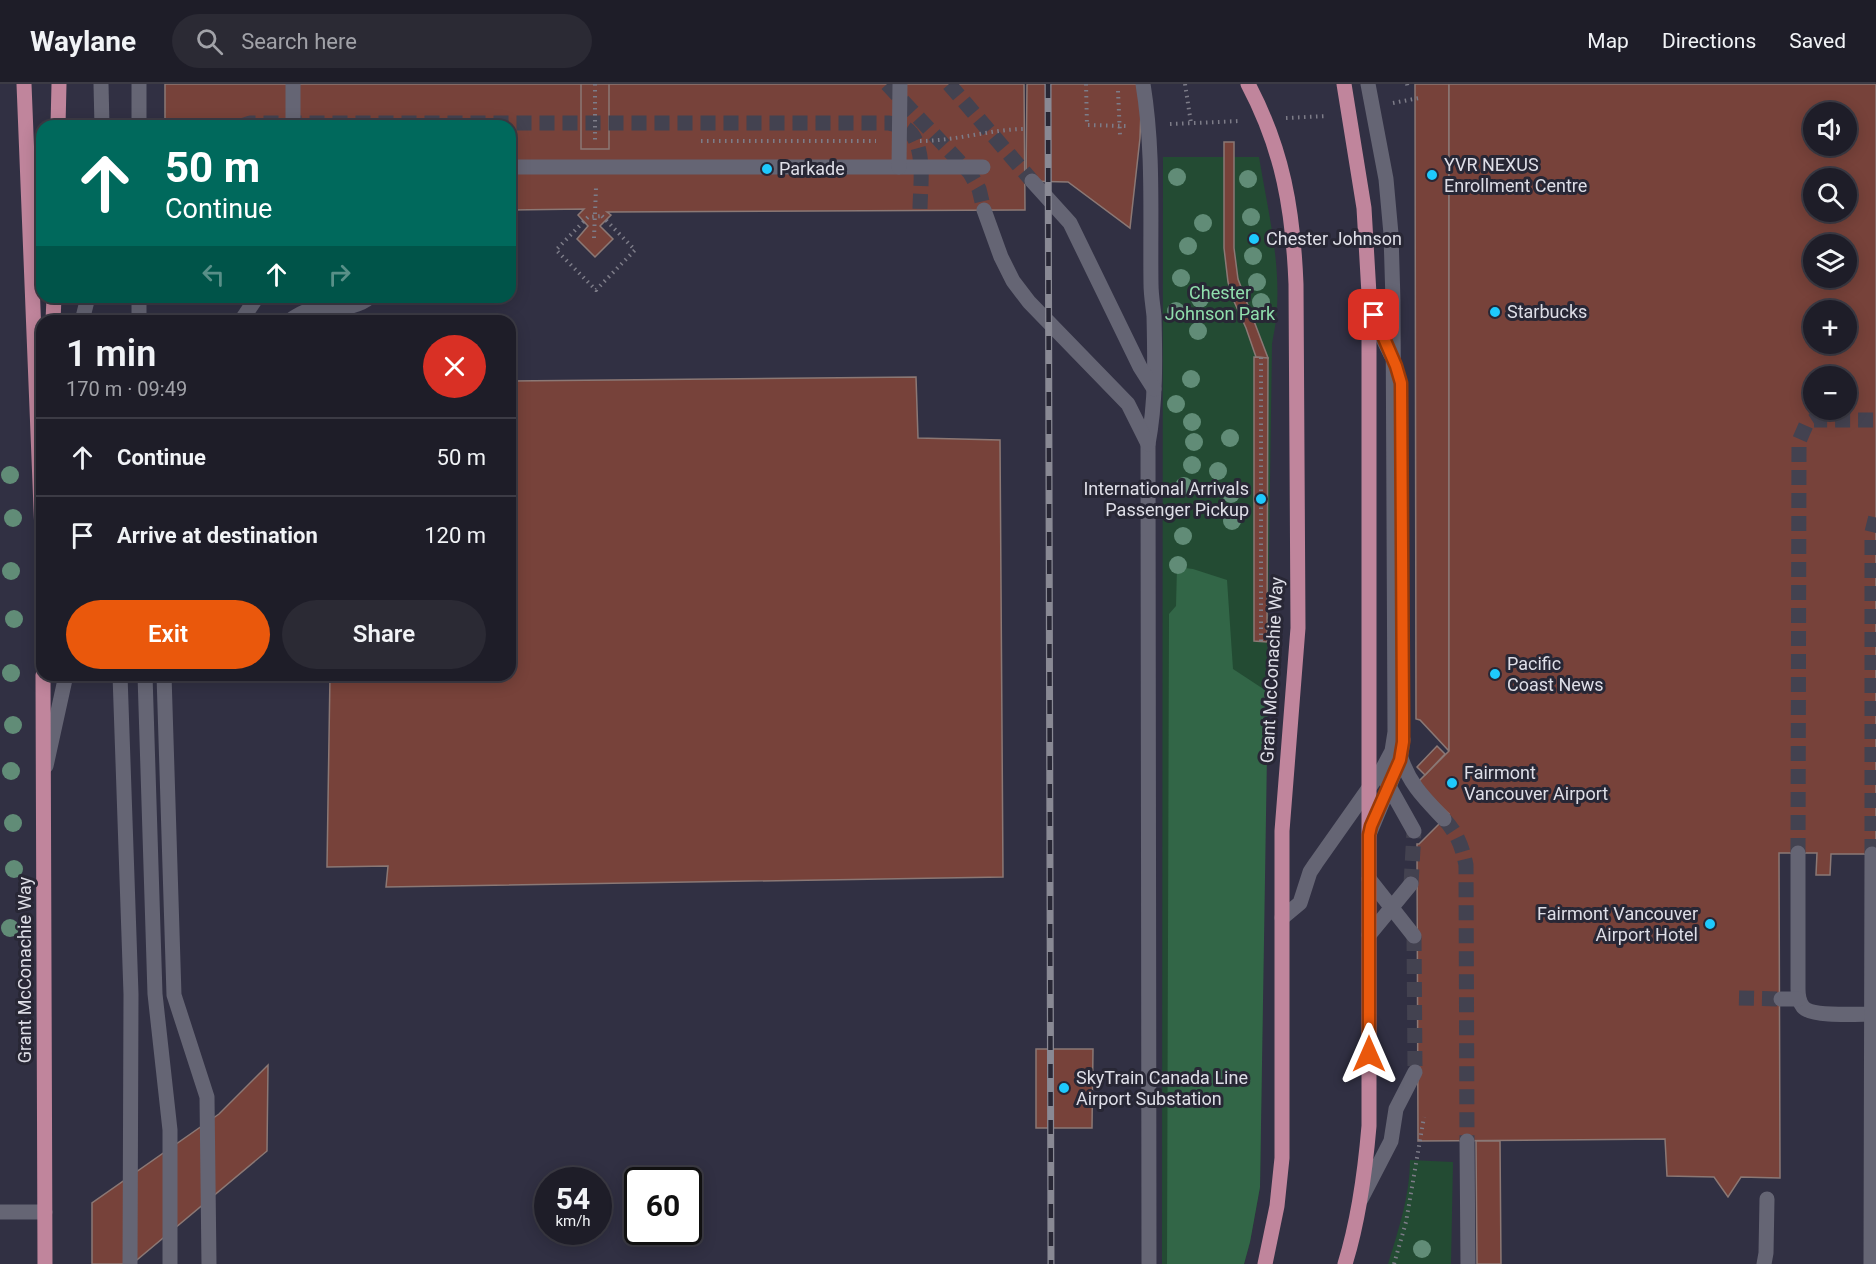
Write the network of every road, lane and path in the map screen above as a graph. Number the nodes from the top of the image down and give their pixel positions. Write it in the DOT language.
graph roads {
  1 [pos="24,84"];
  2 [pos="59,84"];
  3 [pos="101,84"];
  4 [pos="139,84"];
  5 [pos="293,84"];
  6 [pos="900,84"];
  7 [pos="1086,84"];
  8 [pos="1118,84"];
  9 [pos="1143,84"];
  10 [pos="1185,84"];
  11 [pos="1248,84"];
  12 [pos="1368,84"];
  13 [pos="1345,87"];
  14 [pos="1329,116"];
  15 [pos="1285,118"];
  16 [pos="58,120"];
  17 [pos="102,120"];
  18 [pos="139,120"];
  19 [pos="293,120"];
  20 [pos="1247,120"];
  21 [pos="1191,123"];
  22 [pos="1165,124"];
  23 [pos="1130,126"];
  24 [pos="1026,129"];
  25 [pos="1120,135"];
  26 [pos="595,141"];
  27 [pos="698,141"];
  28 [pos="899,141"];
  29 [pos="606,142"];
  30 [pos="516,167"];
  31 [pos="899,167"];
  32 [pos="983,167"];
  33 [pos="1032,181"];
  34 [pos="984,210"];
  35 [pos="596,290"];
  36 [pos="1369,294"];
  37 [pos="255,303"];
  38 [pos="361,303"];
  39 [pos="246,315"];
  40 [pos="298,315"];
  41 [pos="1261,358"];
  42 [pos="36,383"];
  43 [pos="1154,389"];
  44 [pos="1148,444"];
  45 [pos="1261,641"];
  46 [pos="43,681"];
  47 [pos="65,681"];
  48 [pos="120,681"];
  49 [pos="145,681"];
  50 [pos="164,681"];
  51 [pos="1395,732"];
  52 [pos="1370,755"];
  53 [pos="44,779"];
  54 [pos="1444,819"];
  55 [pos="1414,831"];
  56 [pos="1369,835"];
  57 [pos="1798,853"];
  58 [pos="1872,854"];
  59 [pos="1369,879"];
  60 [pos="1411,884"];
  61 [pos="1392,909"];
  62 [pos="1282,918"];
  63 [pos="1369,935"];
  64 [pos="1414,936"];
  65 [pos="1781,999"];
  66 [pos="1799,999"];
  67 [pos="1872,1014"];
  68 [pos="1415,1071"];
  69 [pos="1424,1117"];
  70 [pos="1467,1141"];
  71 [pos="1361,1199"];
  72 [pos="1767,1199"];
  73 [pos="0,1212"];
  74 [pos="45,1212"];
  75 [pos="45,1264"];
  76 [pos="130,1264"];
  77 [pos="170,1264"];
  78 [pos="209,1264"];
  79 [pos="1149,1264"];
  80 [pos="1265,1264"];
  81 [pos="1345,1264"];
  82 [pos="1395,1264"];
  83 [pos="1468,1264"];
  84 [pos="1764,1264"];
  85 [pos="1871,1264"];
  1 -- 42 [label="main road"];
  2 -- 16 [label="main road"];
  3 -- 17 [label="street"];
  4 -- 18 [label="street"];
  5 -- 19 [label="street"];
  6 -- 28 [label="street"];
  7 -- 23 [label="path"];
  8 -- 25 [label="path"];
  9 -- 43 [label="street"];
  10 -- 21 [label="path"];
  11 -- 62 [label="main road, Grant McConachie Way"];
  12 -- 51 [label="street"];
  13 -- 36 [label="main road"];
  14 -- 15 [label="path"];
  20 -- 21 [label="path"];
  21 -- 22 [label="path"];
  24 -- 28 [label="path"];
  26 -- 29 [label="path"];
  27 -- 28 [label="path"];
  28 -- 31 [label="street"];
  30 -- 31 [label="street"];
  31 -- 32 [label="street"];
  33 -- 43 [label="street"];
  34 -- 44 [label="street"];
  35 -- 35 [label="path"];
  36 -- 52 [label="main road"];
  36 -- 56 [label="street"];
  37 -- 39 [label="street"];
  38 -- 40 [label="street"];
  41 -- 45 [label="path"];
  43 -- 44 [label="street"];
  44 -- 79 [label="street"];
  46 -- 53 [label="main road, Grant McConachie Way"];
  47 -- 53 [label="street"];
  48 -- 76 [label="street"];
  49 -- 77 [label="street"];
  50 -- 78 [label="street"];
  51 -- 54 [label="street"];
  51 -- 62 [label="street"];
  52 -- 55 [label="street"];
  52 -- 56 [label="main road"];
  53 -- 74 [label="main road, Grant McConachie Way"];
  56 -- 59 [label="main road"];
  57 -- 66 [label="street"];
  58 -- 67 [label="street"];
  59 -- 61 [label="street"];
  59 -- 63 [label="main road"];
  60 -- 61 [label="street"];
  61 -- 63 [label="street"];
  61 -- 64 [label="street"];
  62 -- 80 [label="main road, Grant McConachie Way"];
  63 -- 71 [label="main road"];
  65 -- 66 [label="street"];
  66 -- 67 [label="street"];
  67 -- 85 [label="street"];
  68 -- 71 [label="street"];
  69 -- 82 [label="path"];
  70 -- 83 [label="street"];
  71 -- 81 [label="main road"];
  72 -- 84 [label="street"];
  73 -- 74 [label="street"];
  74 -- 75 [label="main road, Grant McConachie Way"];
}
